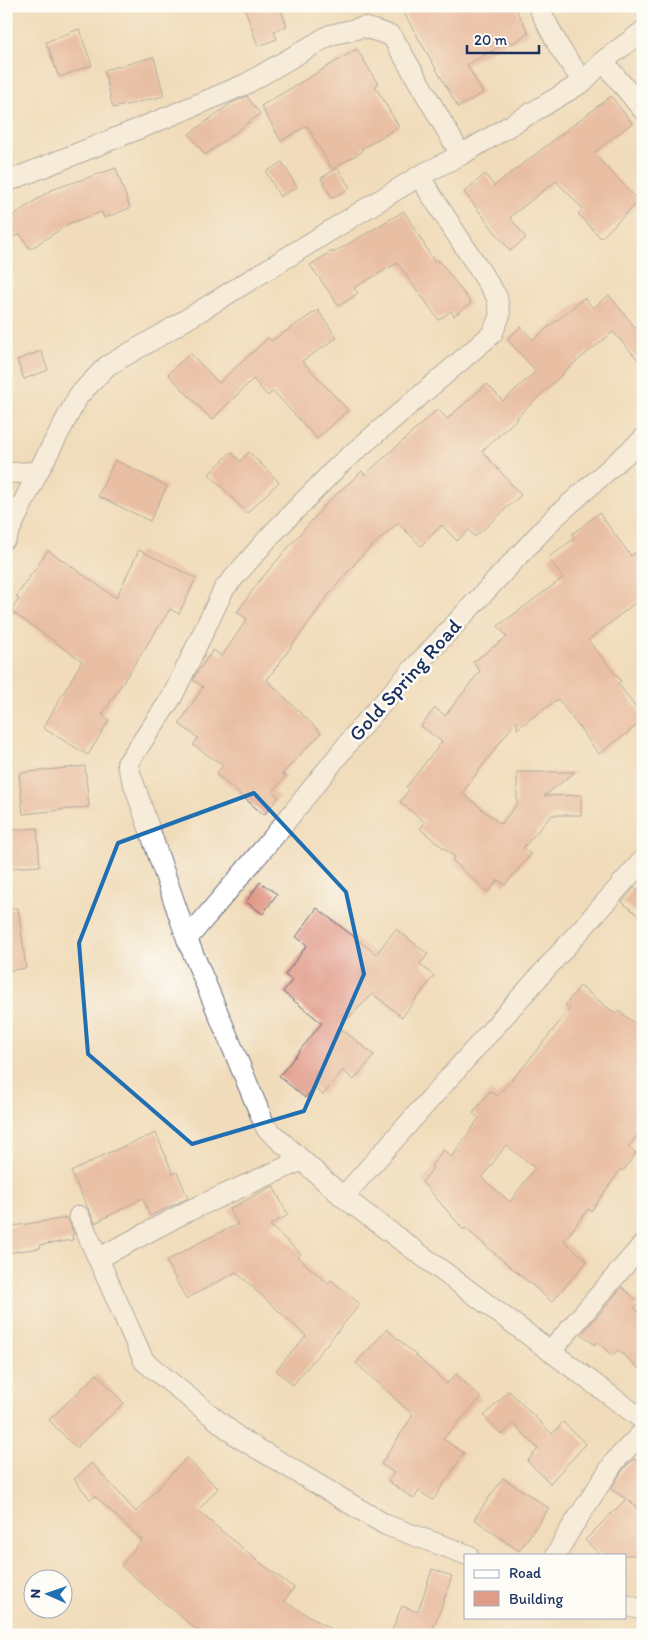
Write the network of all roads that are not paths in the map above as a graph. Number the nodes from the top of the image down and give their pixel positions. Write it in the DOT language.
graph roads {
  1 [pos="538,6"];
  2 [pos="643,31"];
  3 [pos="603,61"];
  4 [pos="583,82"];
  5 [pos="643,110"];
  6 [pos="461,155"];
  7 [pos="418,176"];
  8 [pos="6,182"];
  9 [pos="643,439"];
  10 [pos="38,472"];
  11 [pos="6,473"];
  12 [pos="6,538"];
  13 [pos="643,860"];
  14 [pos="187,939"];
  15 [pos="302,1160"];
  16 [pos="343,1197"];
  17 [pos="79,1216"];
  18 [pos="643,1244"];
  19 [pos="99,1258"];
  20 [pos="551,1351"];
  21 [pos="643,1420"];
  22 [pos="643,1432"];
  23 [pos="465,1554"];
  24 [pos="557,1554"];
  25 [pos="626,1605"];
  26 [pos="643,1610"];
  1 -- 4 [label="street"];
  2 -- 3 [label="street"];
  3 -- 4 [label="street"];
  3 -- 5 [label="street"];
  4 -- 6 [label="street"];
  6 -- 7 [label="street"];
  6 -- 8 [label="street"];
  7 -- 10 [label="street"];
  7 -- 14 [label="street"];
  9 -- 14 [label="street, Gold Spring Road"];
  10 -- 11 [label="street"];
  10 -- 12 [label="street"];
  13 -- 16 [label="street"];
  14 -- 15 [label="street"];
  15 -- 16 [label="street"];
  15 -- 19 [label="street"];
  16 -- 20 [label="street"];
  17 -- 19 [label="street"];
  18 -- 20 [label="street"];
  19 -- 23 [label="street"];
  20 -- 21 [label="street"];
  22 -- 24 [label="street"];
  25 -- 26 [label="street"];
}
